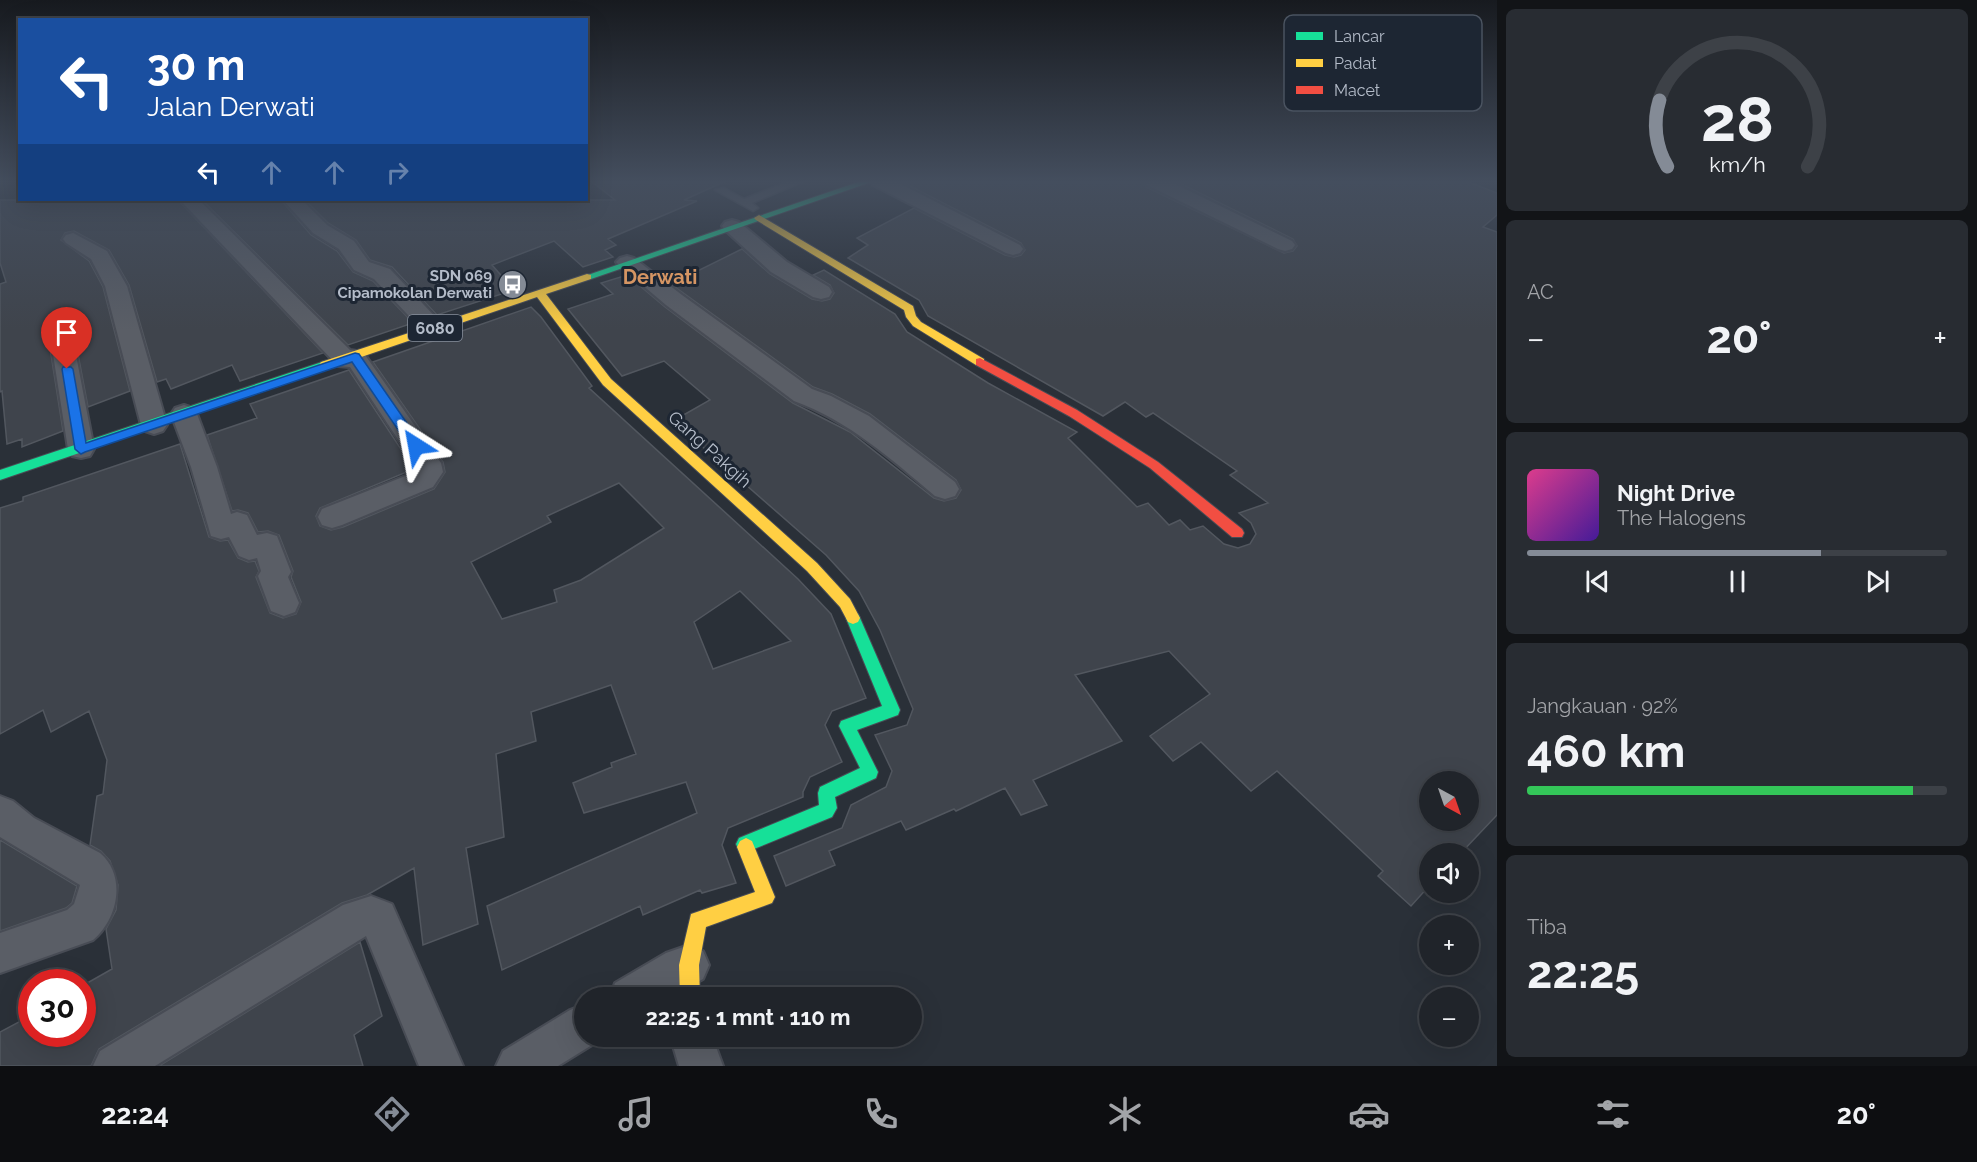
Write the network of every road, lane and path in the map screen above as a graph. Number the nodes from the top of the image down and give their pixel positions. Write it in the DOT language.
graph roads {
  1 [pos="220,231"];
  2 [pos="323,231"];
  3 [pos="718,231"];
  4 [pos="737,231"];
  5 [pos="785,231"];
  6 [pos="977,231"];
  7 [pos="1256,231"];
  8 [pos="73,240"];
  9 [pos="1285,245"];
  10 [pos="1012,249"];
  11 [pos="627,262"];
  12 [pos="539,292"];
  13 [pos="821,292"];
  14 [pos="434,328"];
  15 [pos="60,329"];
  16 [pos="350,358"];
  17 [pos="184,414"];
  18 [pos="154,424"];
  19 [pos="81,449"];
  20 [pos="0,475"];
  21 [pos="945,489"];
  22 [pos="332,517"];
  23 [pos="1237,533"];
  24 [pos="284,603"];
  25 [pos="0,814"];
  26 [pos="0,953"];
  27 [pos="690,981"];
  28 [pos="648,987"];
  29 [pos="574,1032"];
  30 [pos="693,1047"];
  31 [pos="115,1066"];
  32 [pos="441,1066"];
  33 [pos="519,1066"];
  34 [pos="701,1066"];
  1 -- 16 [label="street"];
  2 -- 14 [label="street"];
  3 -- 11 [label="street, 6080"];
  4 -- 13 [label="street"];
  5 -- 23 [label="street"];
  6 -- 10 [label="street"];
  7 -- 9 [label="street"];
  8 -- 18 [label="street"];
  11 -- 12 [label="street, 6080"];
  11 -- 21 [label="street"];
  12 -- 14 [label="street, 6080"];
  12 -- 27 [label="street, Gang Pakgih"];
  14 -- 16 [label="street, 6080"];
  15 -- 19 [label="street"];
  16 -- 17 [label="street, 6080"];
  16 -- 22 [label="street"];
  17 -- 18 [label="street, 6080"];
  17 -- 24 [label="street"];
  18 -- 19 [label="street, 6080"];
  19 -- 20 [label="street, 6080"];
  25 -- 26 [label="street"];
  27 -- 28 [label="street"];
  29 -- 33 [label="street"];
  30 -- 34 [label="street"];
  31 -- 32 [label="street"];
}
